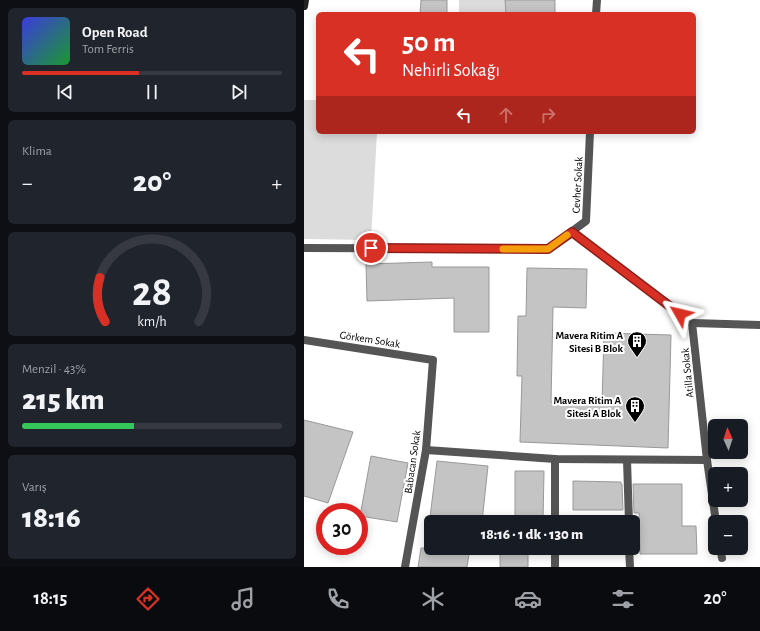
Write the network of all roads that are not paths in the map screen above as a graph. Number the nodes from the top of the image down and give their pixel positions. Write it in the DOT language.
graph roads {
  1 [pos="305,0"];
  2 [pos="597,0"];
  3 [pos="304,6"];
  4 [pos="596,12"];
  5 [pos="590,134"];
  6 [pos="572,232"];
  7 [pos="304,248"];
  8 [pos="692,324"];
  9 [pos="760,324"];
  10 [pos="304,340"];
  11 [pos="433,360"];
  12 [pos="426,450"];
  13 [pos="555,459"];
  14 [pos="627,460"];
  15 [pos="707,460"];
  16 [pos="555,515"];
  17 [pos="629,515"];
  18 [pos="715,515"];
  19 [pos="555,555"];
  20 [pos="629,555"];
  21 [pos="721,555"];
  22 [pos="722,558"];
  23 [pos="406,567"];
  24 [pos="555,567"];
  25 [pos="630,567"];
  1 -- 3 [label="street"];
  2 -- 4 [label="street"];
  5 -- 6 [label="street, Cevher Sokak"];
  6 -- 7 [label="street, Cevher Sokak"];
  6 -- 8 [label="street"];
  8 -- 9 [label="street"];
  8 -- 15 [label="street, Atilla Sokak"];
  10 -- 11 [label="street, Görkem Sokak"];
  11 -- 12 [label="street, Babacan Sokak"];
  12 -- 13 [label="street"];
  12 -- 23 [label="street, Babacan Sokak"];
  13 -- 14 [label="street"];
  13 -- 16 [label="street"];
  14 -- 15 [label="street"];
  14 -- 17 [label="street"];
  15 -- 18 [label="street, Atilla Sokak"];
  19 -- 24 [label="street"];
  20 -- 25 [label="street"];
  21 -- 22 [label="street"];
}
